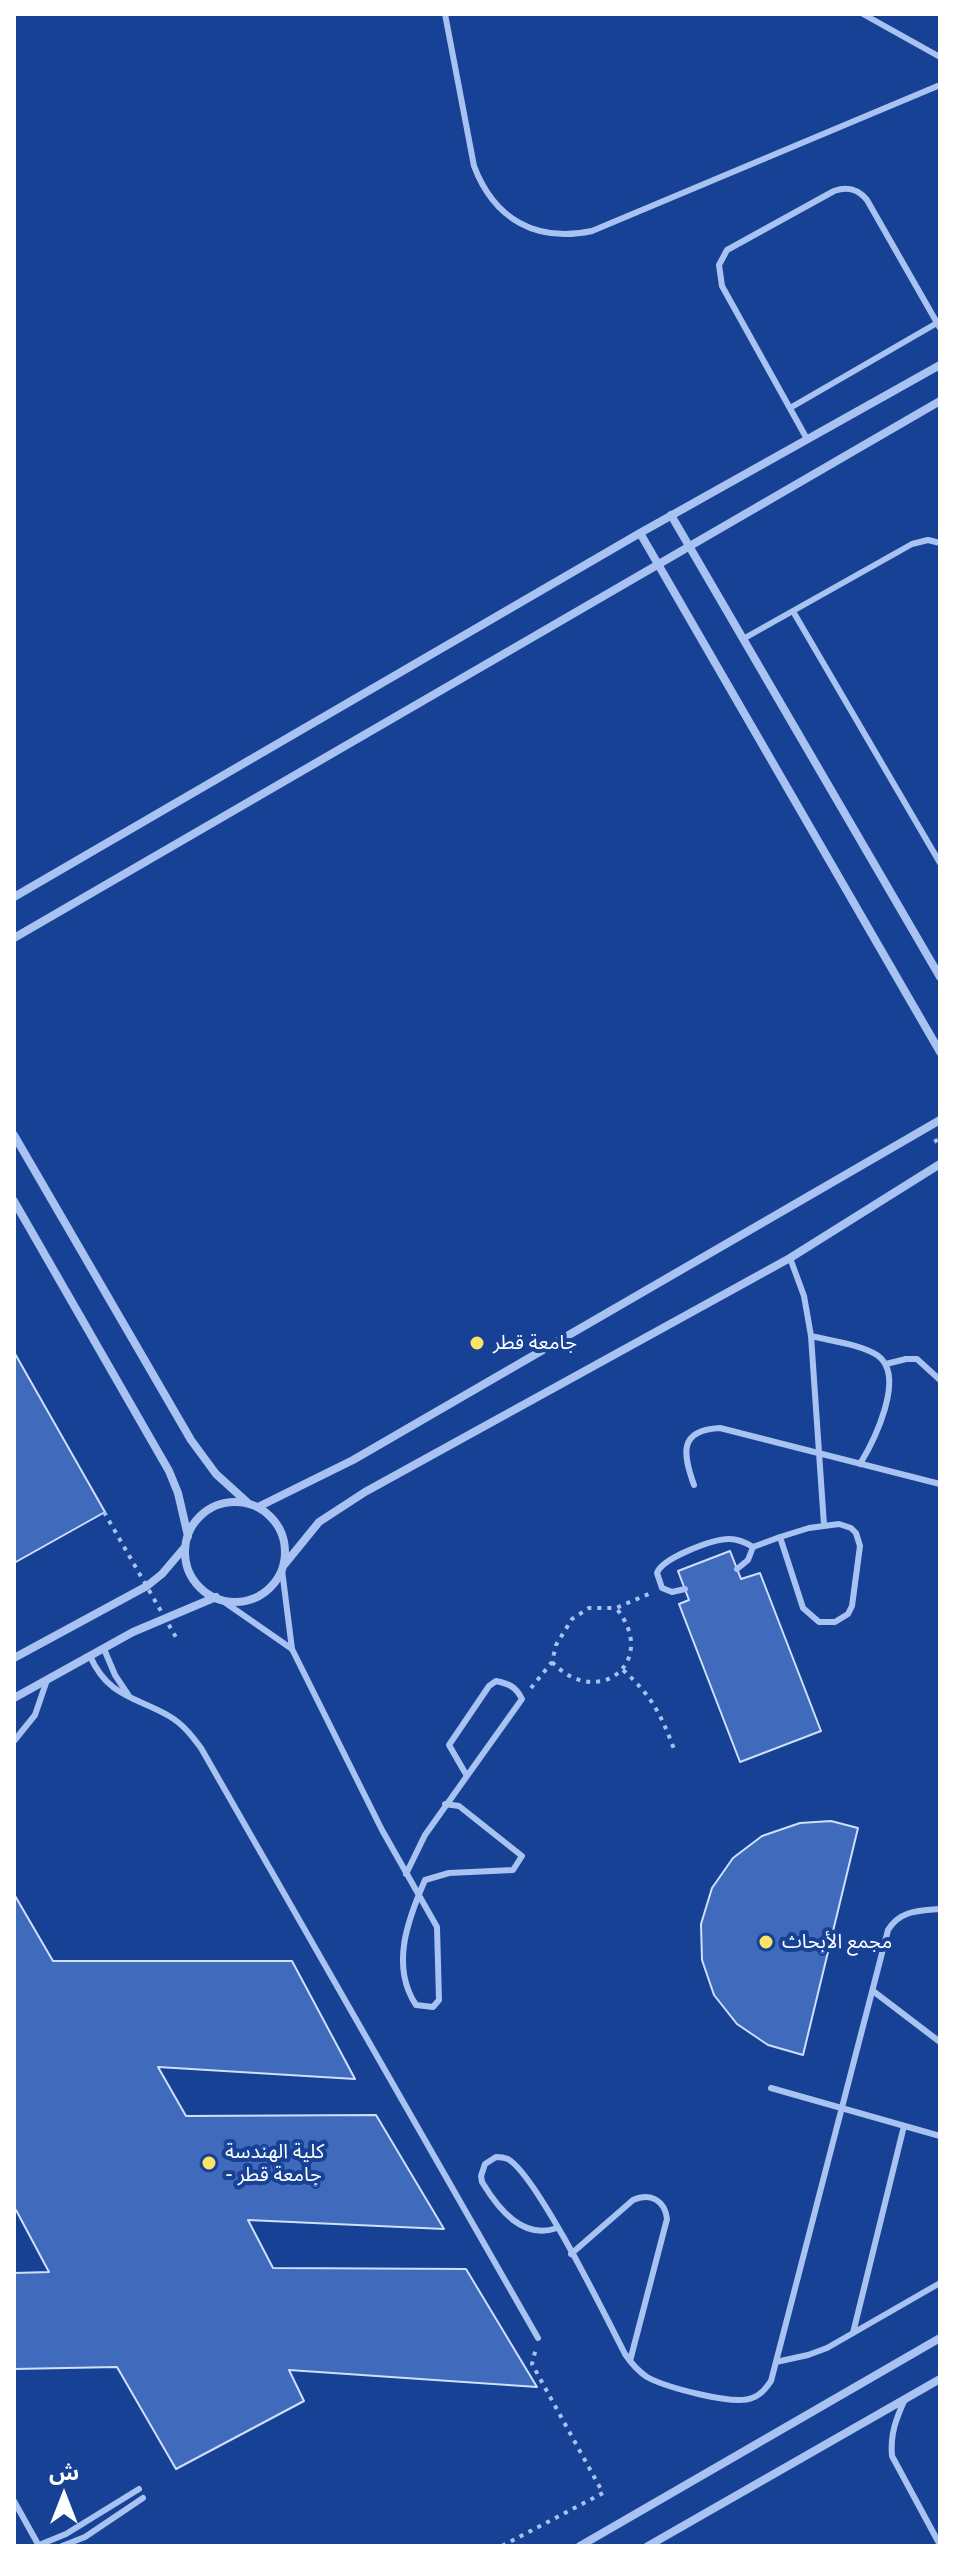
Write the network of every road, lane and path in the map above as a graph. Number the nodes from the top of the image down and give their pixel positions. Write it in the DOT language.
graph roads {
  1 [pos="445,14"];
  2 [pos="863,14"];
  3 [pos="940,57"];
  4 [pos="940,85"];
  5 [pos="939,326"];
  6 [pos="940,365"];
  7 [pos="940,401"];
  8 [pos="790,408"];
  9 [pos="807,439"];
  10 [pos="671,515"];
  11 [pos="640,533"];
  12 [pos="940,543"];
  13 [pos="689,545"];
  14 [pos="657,563"];
  15 [pos="794,613"];
  16 [pos="743,639"];
  17 [pos="940,863"];
  18 [pos="14,897"];
  19 [pos="14,938"];
  20 [pos="940,977"];
  21 [pos="940,1052"];
  22 [pos="940,1120"];
  23 [pos="14,1135"];
  24 [pos="940,1164"];
  25 [pos="14,1201"];
  26 [pos="790,1258"];
  27 [pos="811,1336"];
  28 [pos="886,1364"];
  29 [pos="940,1380"];
  30 [pos="818,1454"];
  31 [pos="860,1464"];
  32 [pos="940,1484"];
  33 [pos="694,1485"];
  34 [pos="248,1503"];
  35 [pos="258,1507"];
  36 [pos="104,1512"];
  37 [pos="824,1525"];
  38 [pos="188,1536"];
  39 [pos="780,1537"];
  40 [pos="186,1546"];
  41 [pos="753,1547"];
  42 [pos="283,1567"];
  43 [pos="737,1569"];
  44 [pos="662,1588"];
  45 [pos="685,1589"];
  46 [pos="218,1598"];
  47 [pos="616,1608"];
  48 [pos="177,1639"];
  49 [pos="104,1649"];
  50 [pos="292,1649"];
  51 [pos="90,1656"];
  52 [pos="14,1658"];
  53 [pos="552,1662"];
  54 [pos="623,1670"];
  55 [pos="47,1680"];
  56 [pos="14,1698"];
  57 [pos="131,1699"];
  58 [pos="522,1699"];
  59 [pos="14,1741"];
  60 [pos="674,1749"];
  61 [pos="467,1776"];
  62 [pos="445,1804"];
  63 [pos="406,1875"];
  64 [pos="418,1895"];
  65 [pos="940,1909"];
  66 [pos="873,1991"];
  67 [pos="940,2042"];
  68 [pos="771,2088"];
  69 [pos="842,2108"];
  70 [pos="904,2126"];
  71 [pos="940,2136"];
  72 [pos="557,2228"];
  73 [pos="571,2254"];
  74 [pos="940,2283"];
  75 [pos="853,2333"];
  76 [pos="538,2338"];
  77 [pos="940,2338"];
  78 [pos="630,2361"];
  79 [pos="776,2362"];
  80 [pos="940,2379"];
  81 [pos="905,2398"];
  82 [pos="139,2489"];
  83 [pos="143,2498"];
  84 [pos="14,2501"];
  85 [pos="940,2545"];
  86 [pos="41,2546"];
  87 [pos="62,2546"];
  88 [pos="502,2546"];
  89 [pos="580,2546"];
  90 [pos="648,2546"];
  1 -- 4 [label="lane"];
  2 -- 3 [label="lane"];
  5 -- 8 [label="lane"];
  5 -- 8 [label="lane"];
  6 -- 9 [label="street"];
  7 -- 13 [label="street"];
  8 -- 9 [label="lane"];
  9 -- 10 [label="street"];
  10 -- 11 [label="street"];
  10 -- 13 [label="street"];
  11 -- 14 [label="street"];
  11 -- 18 [label="street"];
  12 -- 15 [label="lane"];
  13 -- 14 [label="street"];
  13 -- 16 [label="street"];
  14 -- 19 [label="street"];
  14 -- 21 [label="street"];
  15 -- 16 [label="lane"];
  15 -- 17 [label="lane"];
  16 -- 20 [label="street"];
  22 -- 35 [label="street"];
  23 -- 34 [label="street"];
  24 -- 26 [label="street"];
  25 -- 38 [label="street"];
  26 -- 27 [label="lane"];
  26 -- 42 [label="street"];
  27 -- 28 [label="lane"];
  27 -- 30 [label="lane"];
  28 -- 29 [label="lane"];
  28 -- 31 [label="lane"];
  30 -- 31 [label="lane"];
  30 -- 33 [label="lane"];
  30 -- 37 [label="lane"];
  31 -- 32 [label="lane"];
  34 -- 35 [label="street"];
  34 -- 38 [label="street"];
  35 -- 42 [label="street"];
  36 -- 48 [label="path, bridge"];
  37 -- 39 [label="lane"];
  37 -- 39 [label="lane"];
  38 -- 40 [label="street"];
  39 -- 41 [label="lane"];
  40 -- 46 [label="street"];
  40 -- 52 [label="street"];
  41 -- 43 [label="lane"];
  41 -- 44 [label="lane"];
  42 -- 46 [label="street"];
  42 -- 50 [label="lane"];
  44 -- 45 [label="lane"];
  44 -- 47 [label="path"];
  46 -- 49 [label="street"];
  46 -- 50 [label="lane"];
  47 -- 53 [label="path"];
  47 -- 54 [label="path"];
  49 -- 51 [label="street"];
  49 -- 57 [label="lane"];
  50 -- 63 [label="lane"];
  51 -- 55 [label="street"];
  51 -- 57 [label="lane"];
  53 -- 54 [label="path"];
  53 -- 58 [label="path"];
  54 -- 60 [label="path"];
  55 -- 56 [label="street"];
  55 -- 59 [label="lane"];
  57 -- 76 [label="lane"];
  58 -- 61 [label="lane"];
  58 -- 61 [label="lane"];
  61 -- 62 [label="lane"];
  62 -- 63 [label="lane"];
  62 -- 64 [label="lane"];
  63 -- 64 [label="lane"];
  64 -- 64 [label="lane"];
  65 -- 66 [label="lane"];
  66 -- 67 [label="lane"];
  66 -- 69 [label="lane"];
  68 -- 69 [label="lane"];
  69 -- 70 [label="lane"];
  69 -- 79 [label="lane"];
  70 -- 71 [label="lane"];
  70 -- 75 [label="lane"];
  72 -- 72 [label="lane"];
  72 -- 73 [label="lane"];
  73 -- 78 [label="lane"];
  73 -- 78 [label="lane"];
  74 -- 75 [label="lane"];
  75 -- 79 [label="lane"];
  76 -- 88 [label="path"];
  77 -- 89 [label="street"];
  78 -- 79 [label="lane"];
  80 -- 81 [label="street"];
  81 -- 85 [label="lane"];
  81 -- 90 [label="street"];
  82 -- 86 [label="lane"];
  83 -- 87 [label="lane"];
  84 -- 86 [label="lane"];
}
